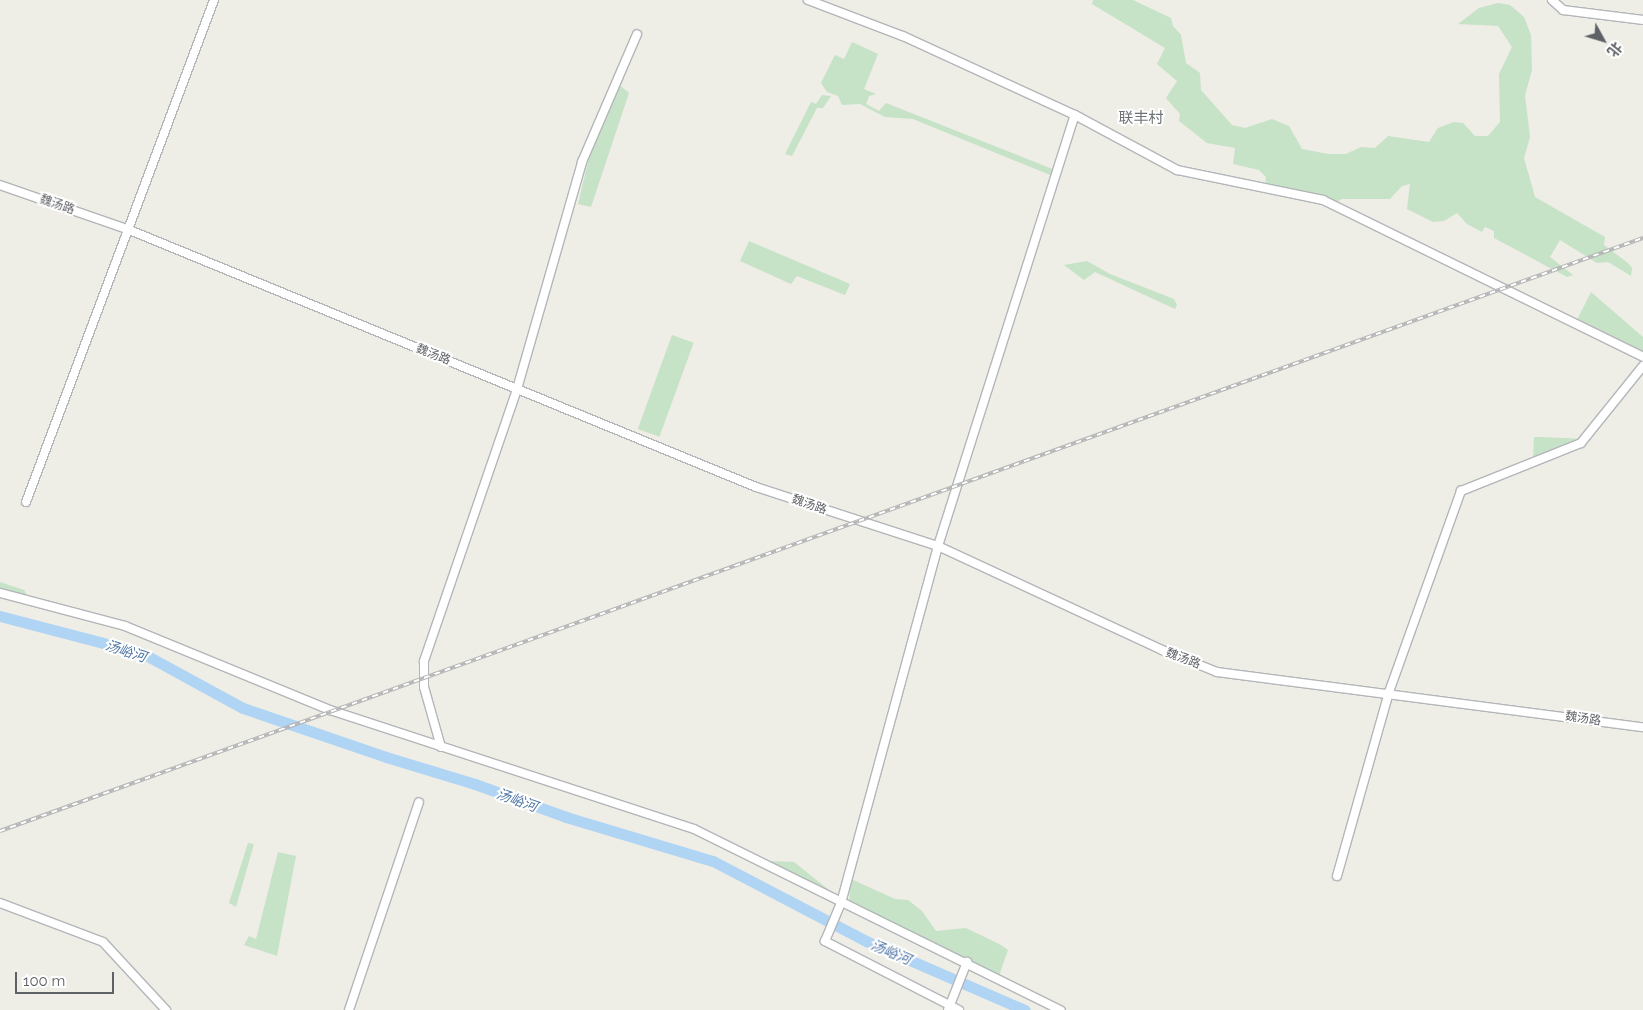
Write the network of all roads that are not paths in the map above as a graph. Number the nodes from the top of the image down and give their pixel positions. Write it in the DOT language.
graph roads {
  1 [pos="214,0"];
  2 [pos="808,0"];
  3 [pos="1552,0"];
  4 [pos="1643,20"];
  5 [pos="637,34"];
  6 [pos="1075,115"];
  7 [pos="0,185"];
  8 [pos="127,229"];
  9 [pos="1643,357"];
  10 [pos="1643,366"];
  11 [pos="517,389"];
  12 [pos="26,502"];
  13 [pos="938,546"];
  14 [pos="0,593"];
  15 [pos="1390,692"];
  16 [pos="1643,727"];
  17 [pos="441,747"];
  18 [pos="419,802"];
  19 [pos="1337,876"];
  20 [pos="0,904"];
  21 [pos="840,906"];
  22 [pos="967,962"];
  23 [pos="948,1007"];
  24 [pos="166,1010"];
  25 [pos="349,1010"];
  26 [pos="959,1010"];
  27 [pos="1061,1010"];
  1 -- 8 [label="street"];
  2 -- 6 [label="street"];
  3 -- 4 [label="street"];
  5 -- 11 [label="street"];
  6 -- 9 [label="street"];
  6 -- 13 [label="street"];
  7 -- 8 [label="street, 魏汤路"];
  8 -- 11 [label="street, 魏汤路"];
  8 -- 12 [label="street"];
  10 -- 15 [label="street"];
  11 -- 13 [label="street, 魏汤路"];
  11 -- 17 [label="street"];
  13 -- 15 [label="street, 魏汤路"];
  13 -- 21 [label="street"];
  14 -- 17 [label="street"];
  15 -- 16 [label="street, 魏汤路"];
  15 -- 19 [label="street"];
  17 -- 21 [label="street"];
  18 -- 25 [label="street"];
  20 -- 24 [label="street"];
  21 -- 22 [label="street"];
  21 -- 23 [label="street"];
  22 -- 23 [label="street"];
  22 -- 27 [label="street"];
  23 -- 26 [label="street"];
}
